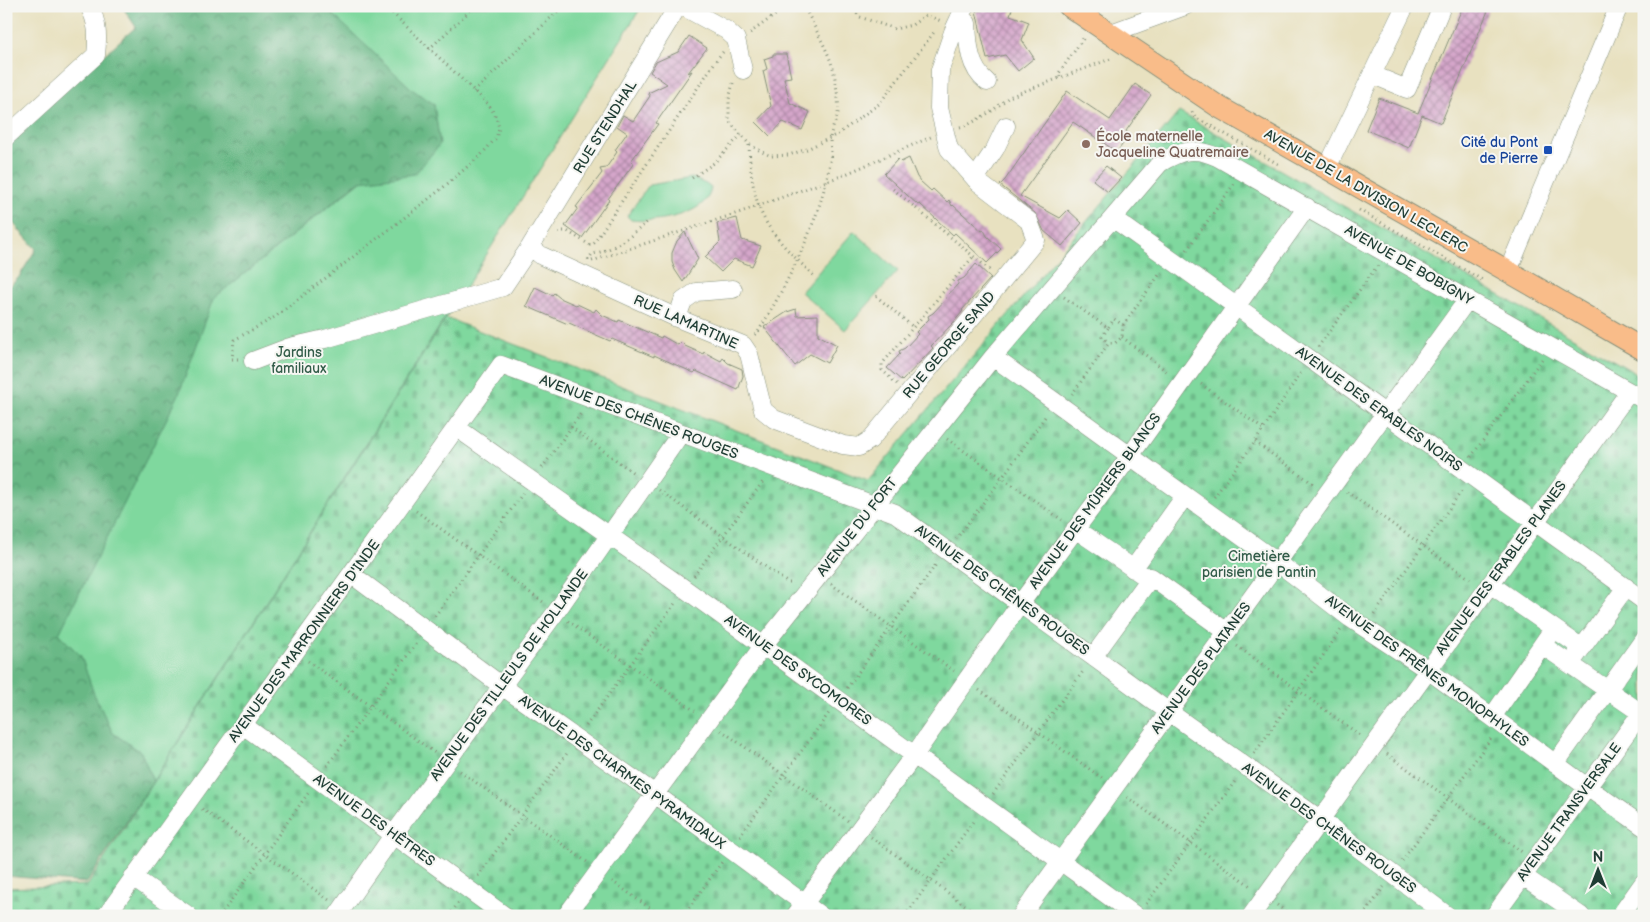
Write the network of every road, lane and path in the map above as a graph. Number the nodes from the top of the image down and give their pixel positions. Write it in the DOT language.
graph roads {
  1 [pos="89,6"];
  2 [pos="385,6"];
  3 [pos="475,6"];
  4 [pos="563,6"];
  5 [pos="678,6"];
  6 [pos="682,6"];
  7 [pos="785,6"];
  8 [pos="804,6"];
  9 [pos="850,6"];
  10 [pos="1069,6"];
  11 [pos="1185,6"];
  12 [pos="1405,6"];
  13 [pos="1442,6"];
  14 [pos="1619,6"];
  15 [pos="960,16"];
  16 [pos="1106,30"];
  17 [pos="736,39"];
  18 [pos="429,49"];
  19 [pos="1135,51"];
  20 [pos="743,70"];
  21 [pos="1373,75"];
  22 [pos="1060,77"];
  23 [pos="987,82"];
  24 [pos="474,92"];
  25 [pos="1006,126"];
  26 [pos="945,132"];
  27 [pos="740,134"];
  28 [pos="6,137"];
  29 [pos="830,137"];
  30 [pos="749,144"];
  31 [pos="1170,157"];
  32 [pos="1327,168"];
  33 [pos="692,178"];
  34 [pos="975,179"];
  35 [pos="825,181"];
  36 [pos="893,189"];
  37 [pos="758,205"];
  38 [pos="1307,207"];
  39 [pos="1114,219"];
  40 [pos="648,221"];
  41 [pos="590,245"];
  42 [pos="536,252"];
  43 [pos="1387,252"];
  44 [pos="592,254"];
  45 [pos="973,257"];
  46 [pos="797,260"];
  47 [pos="1508,272"];
  48 [pos="815,277"];
  49 [pos="1002,281"];
  50 [pos="734,289"];
  51 [pos="1052,289"];
  52 [pos="876,296"];
  53 [pos="1468,299"];
  54 [pos="1236,305"];
  55 [pos="677,318"];
  56 [pos="913,327"];
  57 [pos="1108,328"];
  58 [pos="1109,344"];
  59 [pos="743,345"];
  60 [pos="1551,347"];
  61 [pos="1644,350"];
  62 [pos="993,357"];
  63 [pos="1310,359"];
  64 [pos="253,361"];
  65 [pos="501,366"];
  66 [pos="908,395"];
  67 [pos="1637,396"];
  68 [pos="591,400"];
  69 [pos="1063,407"];
  70 [pos="1385,414"];
  71 [pos="571,427"];
  72 [pos="457,428"];
  73 [pos="934,430"];
  74 [pos="681,433"];
  75 [pos="1255,442"];
  76 [pos="859,447"];
  77 [pos="1130,456"];
  78 [pos="773,468"];
  79 [pos="1467,473"];
  80 [pos="1002,478"];
  81 [pos="533,480"];
  82 [pos="647,482"];
  83 [pos="1331,488"];
  84 [pos="1185,496"];
  85 [pos="403,502"];
  86 [pos="875,505"];
  87 [pos="1205,510"];
  88 [pos="1535,522"];
  89 [pos="1075,529"];
  90 [pos="610,536"];
  91 [pos="723,537"];
  92 [pos="1423,546"];
  93 [pos="947,550"];
  94 [pos="478,556"];
  95 [pos="1277,562"];
  96 [pos="1133,569"];
  97 [pos="351,574"];
  98 [pos="1149,580"];
  99 [pos="812,584"];
  100 [pos="1488,587"];
  101 [pos="1626,587"];
  102 [pos="685,589"];
  103 [pos="1644,600"];
  104 [pos="1020,604"];
  105 [pos="556,612"];
  106 [pos="892,626"];
  107 [pos="1365,628"];
  108 [pos="1554,628"];
  109 [pos="426,629"];
  110 [pos="1227,632"];
  111 [pos="1644,639"];
  112 [pos="1542,645"];
  113 [pos="763,646"];
  114 [pos="1582,648"];
  115 [pos="296,652"];
  116 [pos="1093,657"];
  117 [pos="1570,664"];
  118 [pos="630,665"];
  119 [pos="1428,670"];
  120 [pos="967,680"];
  121 [pos="502,686"];
  122 [pos="1608,690"];
  123 [pos="838,700"];
  124 [pos="370,706"];
  125 [pos="1169,712"];
  126 [pos="1643,713"];
  127 [pos="708,721"];
  128 [pos="1497,721"];
  129 [pos="243,725"];
  130 [pos="1038,732"];
  131 [pos="577,739"];
  132 [pos="915,754"];
  133 [pos="447,761"];
  134 [pos="1555,764"];
  135 [pos="784,775"];
  136 [pos="318,779"];
  137 [pos="1114,787"];
  138 [pos="1587,787"];
  139 [pos="655,794"];
  140 [pos="189,800"];
  141 [pos="985,806"];
  142 [pos="522,815"];
  143 [pos="1321,820"];
  144 [pos="1644,827"];
  145 [pos="860,829"];
  146 [pos="394,834"];
  147 [pos="731,850"];
  148 [pos="264,854"];
  149 [pos="1061,862"];
  150 [pos="599,871"];
  151 [pos="1393,874"];
  152 [pos="1523,876"];
  153 [pos="133,877"];
  154 [pos="931,880"];
  155 [pos="1644,882"];
  156 [pos="468,890"];
  157 [pos="1266,897"];
  158 [pos="800,910"];
  159 [pos="339,912"];
  160 [pos="106,916"];
  161 [pos="189,916"];
  162 [pos="220,916"];
  163 [pos="449,916"];
  164 [pos="504,916"];
  165 [pos="566,916"];
  166 [pos="661,916"];
  167 [pos="683,916"];
  168 [pos="821,916"];
  169 [pos="905,916"];
  170 [pos="980,916"];
  171 [pos="1022,916"];
  172 [pos="1136,916"];
  173 [pos="1252,916"];
  174 [pos="1292,916"];
  175 [pos="1363,916"];
  176 [pos="1448,916"];
  177 [pos="1494,916"];
  178 [pos="1581,916"];
  179 [pos="1620,916"];
  1 -- 28 [label="street"];
  2 -- 18 [label="path"];
  3 -- 18 [label="path"];
  4 -- 24 [label="path"];
  5 -- 42 [label="street, RUE STENDHAL"];
  6 -- 17 [label="street"];
  7 -- 17 [label="path"];
  8 -- 29 [label="path"];
  9 -- 15 [label="path"];
  10 -- 16 [label="main road, AVENUE DE LA DIVISION LECLERC"];
  11 -- 16 [label="street"];
  12 -- 21 [label="street"];
  13 -- 21 [label="street"];
  14 -- 47 [label="street"];
  15 -- 23 [label="street"];
  15 -- 26 [label="street"];
  15 -- 29 [label="path"];
  16 -- 19 [label="main road, AVENUE DE LA DIVISION LECLERC"];
  16 -- 22 [label="path"];
  17 -- 20 [label="street"];
  17 -- 41 [label="path"];
  18 -- 24 [label="path"];
  19 -- 22 [label="path"];
  19 -- 32 [label="main road, AVENUE DE LA DIVISION LECLERC"];
  20 -- 27 [label="path"];
  21 -- 32 [label="street"];
  22 -- 26 [label="path"];
  24 -- 64 [label="path"];
  25 -- 34 [label="street"];
  26 -- 34 [label="street"];
  26 -- 35 [label="path"];
  27 -- 30 [label="path"];
  27 -- 33 [label="path"];
  29 -- 30 [label="path"];
  29 -- 35 [label="path"];
  30 -- 37 [label="path"];
  31 -- 38 [label="street, AVENUE DE BOBIGNY"];
  31 -- 39 [label="street, AVENUE DU FORT"];
  32 -- 47 [label="main road, AVENUE DE LA DIVISION LECLERC"];
  34 -- 49 [label="street, RUE GEORGE SAND"];
  35 -- 37 [label="path"];
  35 -- 46 [label="path"];
  36 -- 45 [label="path"];
  37 -- 44 [label="path"];
  37 -- 46 [label="path"];
  38 -- 43 [label="street, AVENUE DE BOBIGNY"];
  38 -- 54 [label="street, AVENUE DES MÛRIERS BLANCS"];
  39 -- 51 [label="street, AVENUE DU FORT"];
  39 -- 54 [label="street, AVENUE DES ERABLES NOIRS"];
  40 -- 44 [label="path"];
  41 -- 42 [label="path"];
  41 -- 44 [label="path"];
  42 -- 55 [label="street, RUE LAMARTINE"];
  42 -- 64 [label="street, RUE STENDHAL"];
  43 -- 53 [label="street, AVENUE DE BOBIGNY"];
  43 -- 63 [label="path"];
  45 -- 49 [label="path"];
  45 -- 56 [label="path"];
  46 -- 48 [label="path"];
  46 -- 59 [label="path"];
  47 -- 61 [label="main road, AVENUE DE LA DIVISION LECLERC"];
  49 -- 66 [label="street, RUE GEORGE SAND"];
  50 -- 55 [label="street"];
  51 -- 57 [label="path"];
  51 -- 62 [label="street, AVENUE DU FORT"];
  52 -- 56 [label="path"];
  53 -- 60 [label="street, AVENUE DE BOBIGNY"];
  53 -- 70 [label="street, AVENUE DES PLATANES"];
  54 -- 63 [label="street, AVENUE DES ERABLES NOIRS"];
  54 -- 77 [label="street, AVENUE DES MÛRIERS BLANCS"];
  55 -- 59 [label="street, RUE LAMARTINE"];
  56 -- 66 [label="path"];
  57 -- 58 [label="path"];
  57 -- 58 [label="path"];
  58 -- 69 [label="path"];
  59 -- 76 [label="street, RUE LAMARTINE"];
  60 -- 67 [label="street, AVENUE DE BOBIGNY"];
  60 -- 79 [label="path"];
  62 -- 69 [label="street, AVENUE DES FRÊNES MONOPHYLES"];
  62 -- 73 [label="street, AVENUE DU FORT"];
  63 -- 70 [label="street, AVENUE DES ERABLES NOIRS"];
  63 -- 75 [label="path"];
  65 -- 68 [label="street, AVENUE DES CHÊNES ROUGES"];
  65 -- 72 [label="street, AVENUE DES MARRONNIERS D'INDE"];
  66 -- 76 [label="street, RUE GEORGE SAND"];
  67 -- 88 [label="street, AVENUE DES ERABLES PLANES"];
  68 -- 71 [label="path"];
  68 -- 74 [label="street, AVENUE DES CHÊNES ROUGES"];
  69 -- 77 [label="street, AVENUE DES FRÊNES MONOPHYLES"];
  69 -- 80 [label="path"];
  70 -- 79 [label="street, AVENUE DES ERABLES NOIRS"];
  70 -- 83 [label="street, AVENUE DES PLATANES"];
  71 -- 81 [label="path"];
  71 -- 82 [label="path"];
  72 -- 81 [label="street, AVENUE DES SYCOMORES"];
  72 -- 85 [label="street, AVENUE DES MARRONNIERS D'INDE"];
  73 -- 80 [label="path"];
  73 -- 86 [label="street, AVENUE DU FORT"];
  74 -- 78 [label="street, AVENUE DES CHÊNES ROUGES"];
  74 -- 82 [label="street, AVENUE DES TILLEULS DE HOLLANDE"];
  75 -- 83 [label="path"];
  75 -- 87 [label="path"];
  77 -- 84 [label="street, AVENUE DES FRÊNES MONOPHYLES"];
  77 -- 89 [label="street, AVENUE DES MÛRIERS BLANCS"];
  78 -- 86 [label="street, AVENUE DES CHÊNES ROUGES"];
  78 -- 91 [label="path"];
  79 -- 88 [label="street, AVENUE DES ERABLES NOIRS"];
  79 -- 92 [label="path"];
  80 -- 89 [label="path"];
  80 -- 93 [label="path"];
  81 -- 90 [label="street, AVENUE DES SYCOMORES"];
  81 -- 94 [label="path"];
  82 -- 90 [label="street, AVENUE DES TILLEULS DE HOLLANDE"];
  82 -- 91 [label="path"];
  83 -- 92 [label="path"];
  83 -- 95 [label="street, AVENUE DES PLATANES"];
  84 -- 87 [label="street, AVENUE DES FRÊNES MONOPHYLES"];
  84 -- 96 [label="street"];
  85 -- 94 [label="path"];
  85 -- 97 [label="street, AVENUE DES MARRONNIERS D'INDE"];
  86 -- 93 [label="street, AVENUE DES CHÊNES ROUGES"];
  86 -- 99 [label="street, AVENUE DU FORT"];
  87 -- 95 [label="street, AVENUE DES FRÊNES MONOPHYLES"];
  88 -- 100 [label="street, AVENUE DES ERABLES PLANES"];
  88 -- 101 [label="street, AVENUE DES ERABLES NOIRS"];
  89 -- 96 [label="street"];
  89 -- 104 [label="street, AVENUE DES MÛRIERS BLANCS"];
  90 -- 102 [label="street, AVENUE DES SYCOMORES"];
  90 -- 105 [label="street, AVENUE DES TILLEULS DE HOLLANDE"];
  91 -- 99 [label="path"];
  91 -- 102 [label="path"];
  92 -- 100 [label="path"];
  92 -- 107 [label="path"];
  93 -- 104 [label="street, AVENUE DES CHÊNES ROUGES"];
  93 -- 106 [label="path"];
  94 -- 105 [label="path"];
  94 -- 109 [label="path"];
  95 -- 107 [label="street, AVENUE DES FRÊNES MONOPHYLES"];
  95 -- 110 [label="street, AVENUE DES PLATANES"];
  96 -- 98 [label="street"];
  97 -- 109 [label="street, AVENUE DES CHARMES PYRAMIDAUX"];
  97 -- 115 [label="street, AVENUE DES MARRONNIERS D'INDE"];
  98 -- 110 [label="street"];
  98 -- 116 [label="street"];
  99 -- 106 [label="path"];
  99 -- 113 [label="street, AVENUE DU FORT"];
  100 -- 108 [label="street"];
  100 -- 119 [label="street, AVENUE DES ERABLES PLANES"];
  101 -- 103 [label="street, AVENUE DES ERABLES NOIRS"];
  101 -- 114 [label="street"];
  102 -- 113 [label="street, AVENUE DES SYCOMORES"];
  102 -- 118 [label="path"];
  104 -- 116 [label="street, AVENUE DES CHÊNES ROUGES"];
  104 -- 120 [label="street, AVENUE DES MÛRIERS BLANCS"];
  105 -- 118 [label="path"];
  105 -- 121 [label="street, AVENUE DES TILLEULS DE HOLLANDE"];
  106 -- 120 [label="path"];
  106 -- 123 [label="path"];
  107 -- 119 [label="street, AVENUE DES FRÊNES MONOPHYLES"];
  108 -- 112 [label="street"];
  108 -- 114 [label="street"];
  109 -- 121 [label="street, AVENUE DES CHARMES PYRAMIDAUX"];
  109 -- 124 [label="path"];
  110 -- 125 [label="street, AVENUE DES PLATANES"];
  111 -- 122 [label="street"];
  112 -- 117 [label="street"];
  112 -- 128 [label="street"];
  113 -- 123 [label="street, AVENUE DES SYCOMORES"];
  113 -- 127 [label="street, AVENUE DU FORT"];
  114 -- 117 [label="street"];
  115 -- 124 [label="path"];
  115 -- 129 [label="street, AVENUE DES MARRONNIERS D'INDE"];
  116 -- 125 [label="street, AVENUE DES CHÊNES ROUGES"];
  116 -- 130 [label="path"];
  117 -- 122 [label="street"];
  118 -- 127 [label="path"];
  118 -- 131 [label="path"];
  119 -- 128 [label="street, AVENUE DES FRÊNES MONOPHYLES"];
  119 -- 143 [label="street, AVENUE DES ERABLES PLANES"];
  120 -- 130 [label="path"];
  120 -- 132 [label="street, AVENUE DES MÛRIERS BLANCS"];
  121 -- 131 [label="street, AVENUE DES CHARMES PYRAMIDAUX"];
  121 -- 133 [label="street, AVENUE DES TILLEULS DE HOLLANDE"];
  122 -- 126 [label="street"];
  122 -- 134 [label="street"];
  123 -- 132 [label="street, AVENUE DES SYCOMORES"];
  123 -- 135 [label="path"];
  124 -- 133 [label="path"];
  124 -- 136 [label="path"];
  125 -- 137 [label="street, AVENUE DES PLATANES"];
  125 -- 143 [label="street, AVENUE DES CHÊNES ROUGES"];
  126 -- 138 [label="street, AVENUE TRANSVERSALE"];
  127 -- 135 [label="path"];
  127 -- 139 [label="street, AVENUE DU FORT"];
  128 -- 134 [label="street, AVENUE DES FRÊNES MONOPHYLES"];
  128 -- 151 [label="path"];
  129 -- 136 [label="street, AVENUE DES HÊTRES"];
  129 -- 140 [label="street, AVENUE DES MARRONNIERS D'INDE"];
  130 -- 137 [label="path"];
  130 -- 141 [label="path"];
  131 -- 139 [label="street, AVENUE DES CHARMES PYRAMIDAUX"];
  131 -- 142 [label="path"];
  132 -- 141 [label="street, AVENUE DES SYCOMORES"];
  132 -- 145 [label="street, AVENUE DES MÛRIERS BLANCS"];
  133 -- 142 [label="path"];
  133 -- 146 [label="street, AVENUE DES TILLEULS DE HOLLANDE"];
  134 -- 138 [label="street, AVENUE DES FRÊNES MONOPHYLES"];
  135 -- 145 [label="path"];
  135 -- 147 [label="path"];
  136 -- 146 [label="street, AVENUE DES HÊTRES"];
  136 -- 148 [label="path"];
  137 -- 149 [label="street, AVENUE DES PLATANES"];
  137 -- 157 [label="path"];
  138 -- 144 [label="street, AVENUE DES FRÊNES MONOPHYLES"];
  138 -- 152 [label="street, AVENUE TRANSVERSALE"];
  139 -- 147 [label="street, AVENUE DES CHARMES PYRAMIDAUX"];
  139 -- 150 [label="street, AVENUE DU FORT"];
  140 -- 148 [label="path"];
  140 -- 153 [label="street, AVENUE DES MARRONNIERS D'INDE"];
  141 -- 149 [label="street, AVENUE DES SYCOMORES"];
  141 -- 154 [label="path"];
  142 -- 150 [label="path"];
  142 -- 156 [label="path"];
  143 -- 151 [label="street, AVENUE DES CHÊNES ROUGES"];
  143 -- 157 [label="street, AVENUE DES ERABLES PLANES"];
  145 -- 154 [label="path"];
  145 -- 158 [label="street, AVENUE DES MÛRIERS BLANCS"];
  146 -- 156 [label="street, AVENUE DES HÊTRES"];
  146 -- 159 [label="street, AVENUE DES TILLEULS DE HOLLANDE"];
  147 -- 158 [label="street, AVENUE DES CHARMES PYRAMIDAUX"];
  147 -- 167 [label="path"];
  148 -- 159 [label="path"];
  148 -- 162 [label="path"];
  149 -- 171 [label="street, AVENUE DES PLATANES"];
  149 -- 172 [label="street, AVENUE DES SYCOMORES"];
  150 -- 165 [label="street, AVENUE DU FORT"];
  150 -- 166 [label="path"];
  151 -- 175 [label="path"];
  151 -- 176 [label="street, AVENUE DES CHÊNES ROUGES"];
  152 -- 177 [label="street, AVENUE TRANSVERSALE"];
  152 -- 178 [label="street"];
  153 -- 160 [label="street, AVENUE DES MARRONNIERS D'INDE"];
  153 -- 161 [label="street"];
  154 -- 169 [label="path"];
  154 -- 170 [label="path"];
  155 -- 179 [label="street"];
  156 -- 163 [label="path"];
  156 -- 164 [label="street, AVENUE DES HÊTRES"];
  157 -- 173 [label="street, AVENUE DES ERABLES PLANES"];
  157 -- 174 [label="path"];
  158 -- 168 [label="street, AVENUE DES CHARMES PYRAMIDAUX"];
}
